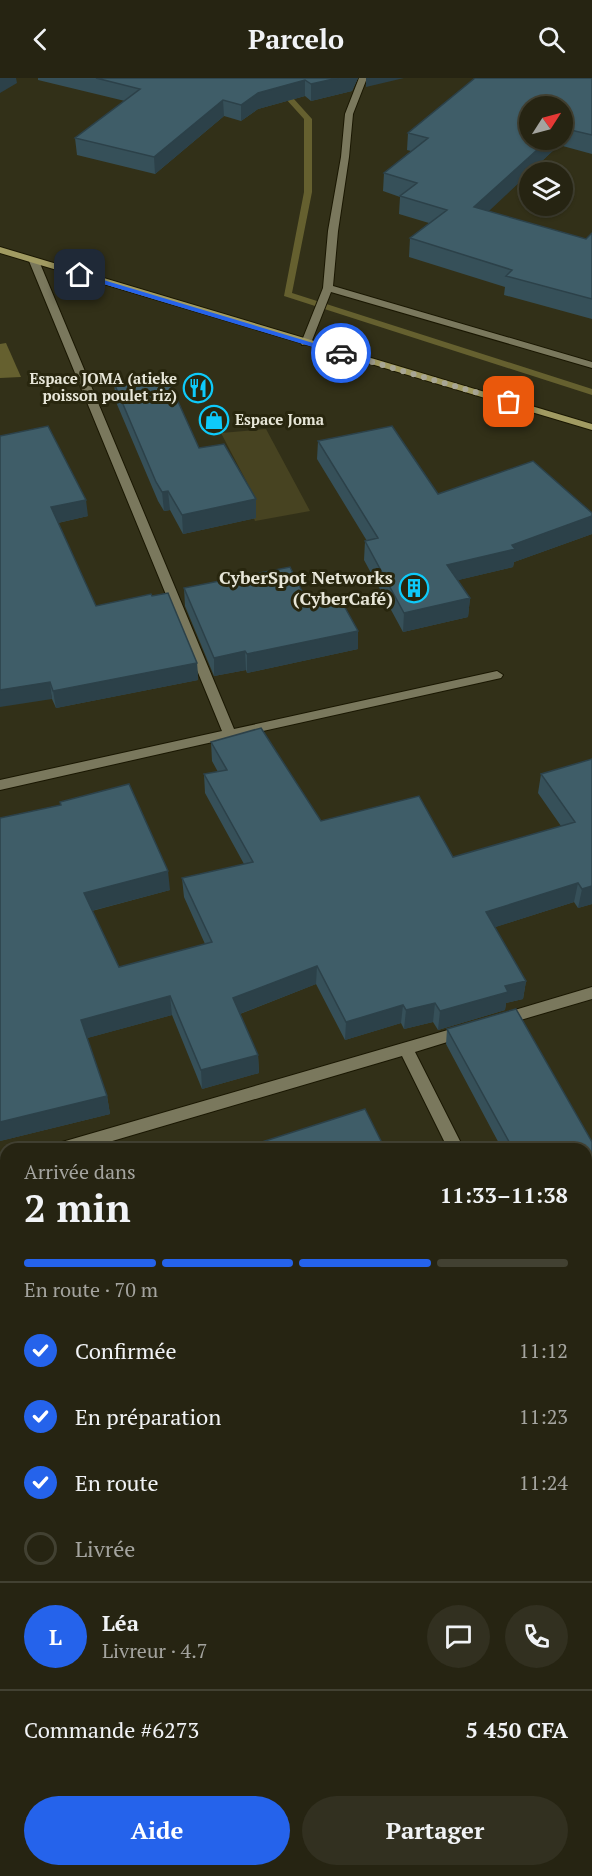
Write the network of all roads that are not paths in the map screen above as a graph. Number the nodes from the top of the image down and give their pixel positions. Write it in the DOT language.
graph roads {
  1 [pos="363,78"];
  2 [pos="0,250"];
  3 [pos="34,261"];
  4 [pos="328,288"];
  5 [pos="306,343"];
  6 [pos="592,365"];
  7 [pos="592,427"];
  8 [pos="496,675"];
  9 [pos="230,736"];
  10 [pos="0,784"];
  11 [pos="592,993"];
  12 [pos="406,1049"];
  13 [pos="83,1143"];
  14 [pos="453,1143"];
  1 -- 4 [label="street"];
  2 -- 3 [label="main road"];
  3 -- 5 [label="main road"];
  3 -- 9 [label="street"];
  4 -- 5 [label="street"];
  4 -- 6 [label="street"];
  5 -- 7 [label="main road"];
  8 -- 9 [label="street"];
  9 -- 10 [label="street"];
  11 -- 12 [label="street"];
  12 -- 13 [label="street"];
  12 -- 14 [label="street"];
}
